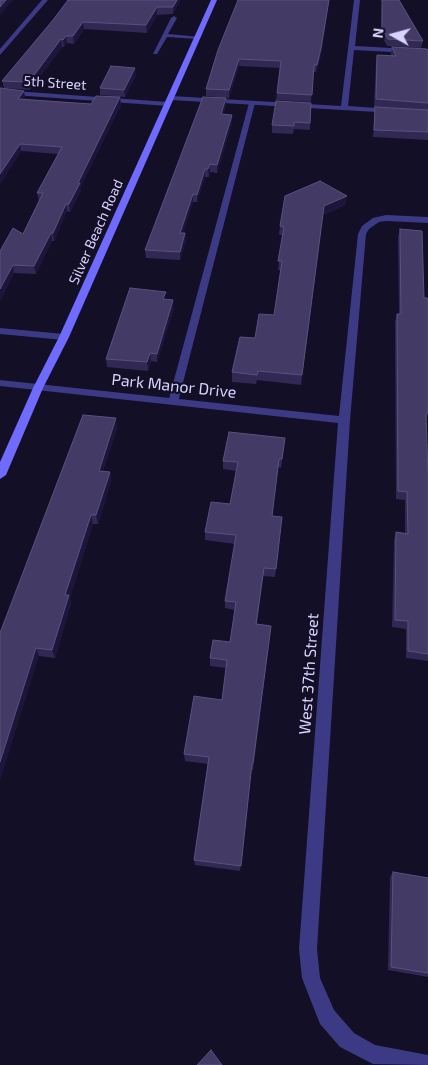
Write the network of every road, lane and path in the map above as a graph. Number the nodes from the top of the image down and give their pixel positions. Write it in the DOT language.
graph roads {
  1 [pos="45,0"];
  2 [pos="214,0"];
  3 [pos="357,0"];
  4 [pos="174,18"];
  5 [pos="165,35"];
  6 [pos="198,37"];
  7 [pos="352,48"];
  8 [pos="428,52"];
  9 [pos="0,53"];
  10 [pos="155,54"];
  11 [pos="0,92"];
  12 [pos="169,101"];
  13 [pos="252,103"];
  14 [pos="344,108"];
  15 [pos="400,112"];
  16 [pos="428,220"];
  17 [pos="0,331"];
  18 [pos="64,338"];
  19 [pos="0,383"];
  20 [pos="38,388"];
  21 [pos="174,402"];
  22 [pos="344,420"];
  23 [pos="0,475"];
  24 [pos="428,1065"];
  1 -- 9 [label="street"];
  2 -- 6 [label="street, Silver Beach Road"];
  3 -- 7 [label="street"];
  4 -- 5 [label="lane"];
  5 -- 6 [label="lane"];
  5 -- 10 [label="lane"];
  6 -- 12 [label="street, Silver Beach Road"];
  7 -- 8 [label="street"];
  7 -- 14 [label="street"];
  11 -- 12 [label="street, 5th Street"];
  12 -- 13 [label="street, 5th Street"];
  12 -- 18 [label="street, Silver Beach Road"];
  13 -- 14 [label="street, 5th Street"];
  13 -- 21 [label="lane"];
  14 -- 15 [label="street, 5th Street"];
  16 -- 22 [label="street, West 37th Street"];
  17 -- 18 [label="lane"];
  18 -- 20 [label="street, Silver Beach Road"];
  19 -- 20 [label="street, Park Manor Drive"];
  20 -- 21 [label="street, Park Manor Drive"];
  20 -- 23 [label="street, Silver Beach Road"];
  21 -- 22 [label="street, Park Manor Drive"];
  22 -- 24 [label="street, West 37th Street"];
}
